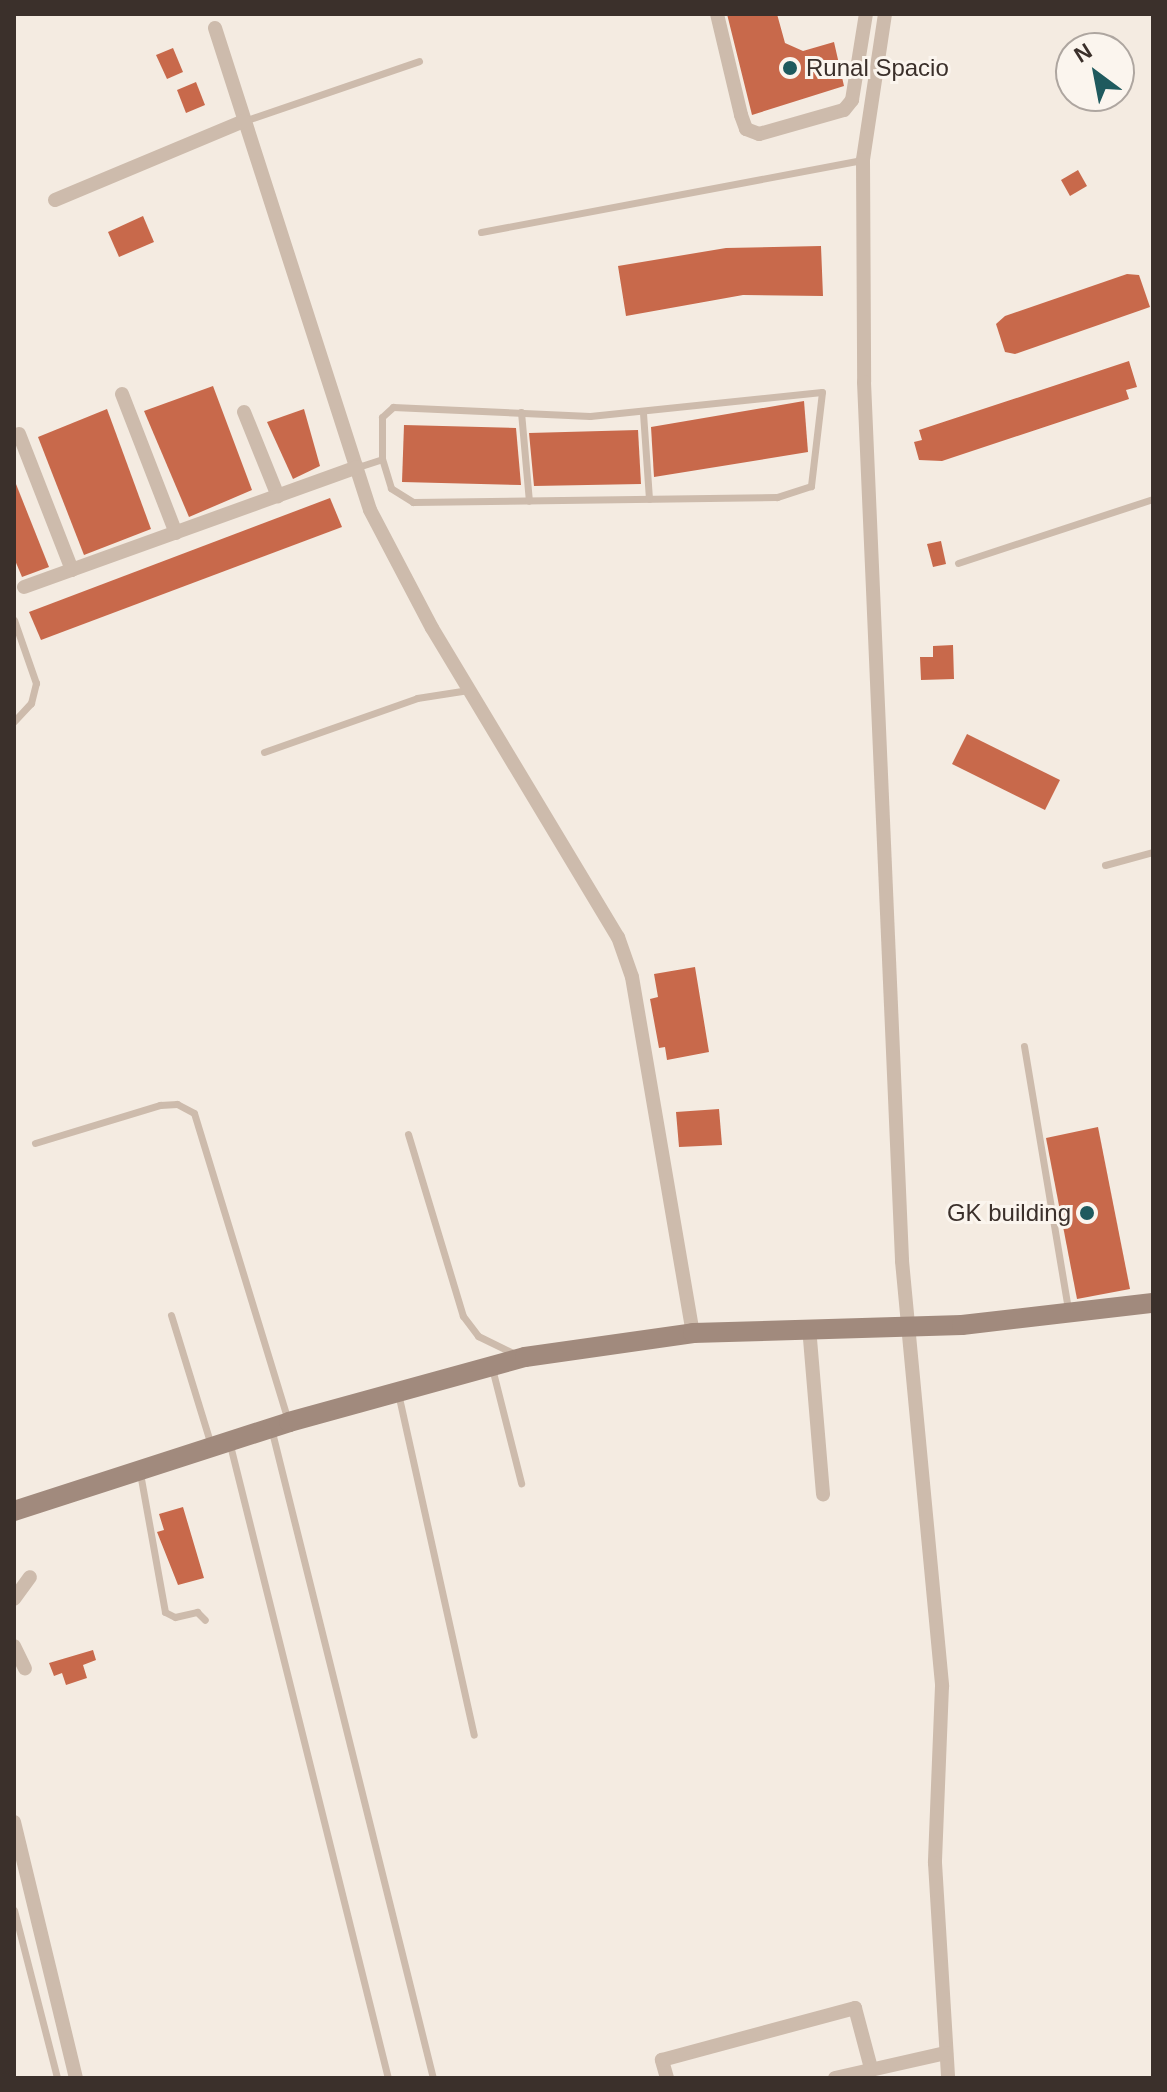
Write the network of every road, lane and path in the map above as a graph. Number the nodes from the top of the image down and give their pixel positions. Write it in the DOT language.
graph roads {
  1 [pos="717,14"];
  2 [pos="866,14"];
  3 [pos="885,14"];
  4 [pos="215,28"];
  5 [pos="419,61"];
  6 [pos="244,121"];
  7 [pos="863,160"];
  8 [pos="55,200"];
  9 [pos="481,232"];
  10 [pos="122,394"];
  11 [pos="244,412"];
  12 [pos="521,412"];
  13 [pos="643,413"];
  14 [pos="19,434"];
  15 [pos="382,459"];
  16 [pos="357,467"];
  17 [pos="278,496"];
  18 [pos="649,499"];
  19 [pos="1153,499"];
  20 [pos="529,501"];
  21 [pos="176,533"];
  22 [pos="958,563"];
  23 [pos="72,570"];
  24 [pos="24,587"];
  25 [pos="14,620"];
  26 [pos="470,690"];
  27 [pos="14,721"];
  28 [pos="264,752"];
  29 [pos="1153,852"];
  30 [pos="1105,865"];
  31 [pos="1024,1046"];
  32 [pos="408,1134"];
  33 [pos="35,1143"];
  34 [pos="1153,1303"];
  35 [pos="171,1315"];
  36 [pos="1069,1316"];
  37 [pos="906,1326"];
  38 [pos="809,1327"];
  39 [pos="693,1333"];
  40 [pos="525,1357"];
  41 [pos="491,1366"];
  42 [pos="397,1390"];
  43 [pos="280,1425"];
  44 [pos="220,1445"];
  45 [pos="140,1473"];
  46 [pos="521,1483"];
  47 [pos="823,1494"];
  48 [pos="14,1511"];
  49 [pos="30,1577"];
  50 [pos="14,1599"];
  51 [pos="205,1620"];
  52 [pos="15,1641"];
  53 [pos="25,1669"];
  54 [pos="474,1735"];
  55 [pos="14,1822"];
  56 [pos="14,1910"];
  57 [pos="946,2053"];
  58 [pos="871,2068"];
  59 [pos="57,2078"];
  60 [pos="76,2078"];
  61 [pos="388,2078"];
  62 [pos="433,2078"];
  63 [pos="667,2078"];
  64 [pos="835,2078"];
  65 [pos="948,2078"];
  1 -- 2 [label="street"];
  3 -- 7 [label="street"];
  4 -- 6 [label="street"];
  5 -- 6 [label="lane"];
  6 -- 8 [label="street"];
  6 -- 16 [label="street"];
  7 -- 9 [label="lane"];
  7 -- 37 [label="street"];
  10 -- 21 [label="street"];
  11 -- 17 [label="street"];
  12 -- 13 [label="lane"];
  12 -- 15 [label="lane"];
  12 -- 20 [label="lane"];
  13 -- 18 [label="lane"];
  13 -- 18 [label="lane"];
  14 -- 23 [label="street"];
  15 -- 16 [label="lane"];
  15 -- 20 [label="lane"];
  16 -- 17 [label="street"];
  16 -- 26 [label="street"];
  17 -- 21 [label="street"];
  18 -- 20 [label="lane"];
  19 -- 22 [label="lane"];
  21 -- 23 [label="street"];
  23 -- 24 [label="street"];
  25 -- 27 [label="lane"];
  26 -- 28 [label="lane"];
  26 -- 39 [label="street"];
  29 -- 30 [label="lane"];
  31 -- 36 [label="lane"];
  32 -- 40 [label="lane"];
  33 -- 43 [label="lane"];
  34 -- 36 [label="main road"];
  35 -- 44 [label="lane"];
  36 -- 37 [label="main road"];
  37 -- 38 [label="main road"];
  37 -- 57 [label="street"];
  38 -- 39 [label="main road"];
  38 -- 47 [label="street"];
  39 -- 40 [label="main road"];
  40 -- 41 [label="main road"];
  41 -- 42 [label="main road"];
  41 -- 46 [label="lane"];
  42 -- 43 [label="main road"];
  42 -- 54 [label="lane"];
  43 -- 44 [label="main road"];
  43 -- 62 [label="lane"];
  44 -- 45 [label="main road"];
  44 -- 61 [label="lane"];
  45 -- 48 [label="main road"];
  45 -- 51 [label="lane"];
  49 -- 50 [label="street"];
  52 -- 53 [label="street"];
  55 -- 60 [label="street"];
  56 -- 59 [label="lane"];
  57 -- 58 [label="street"];
  57 -- 65 [label="street"];
  58 -- 63 [label="street"];
  58 -- 64 [label="street"];
}
